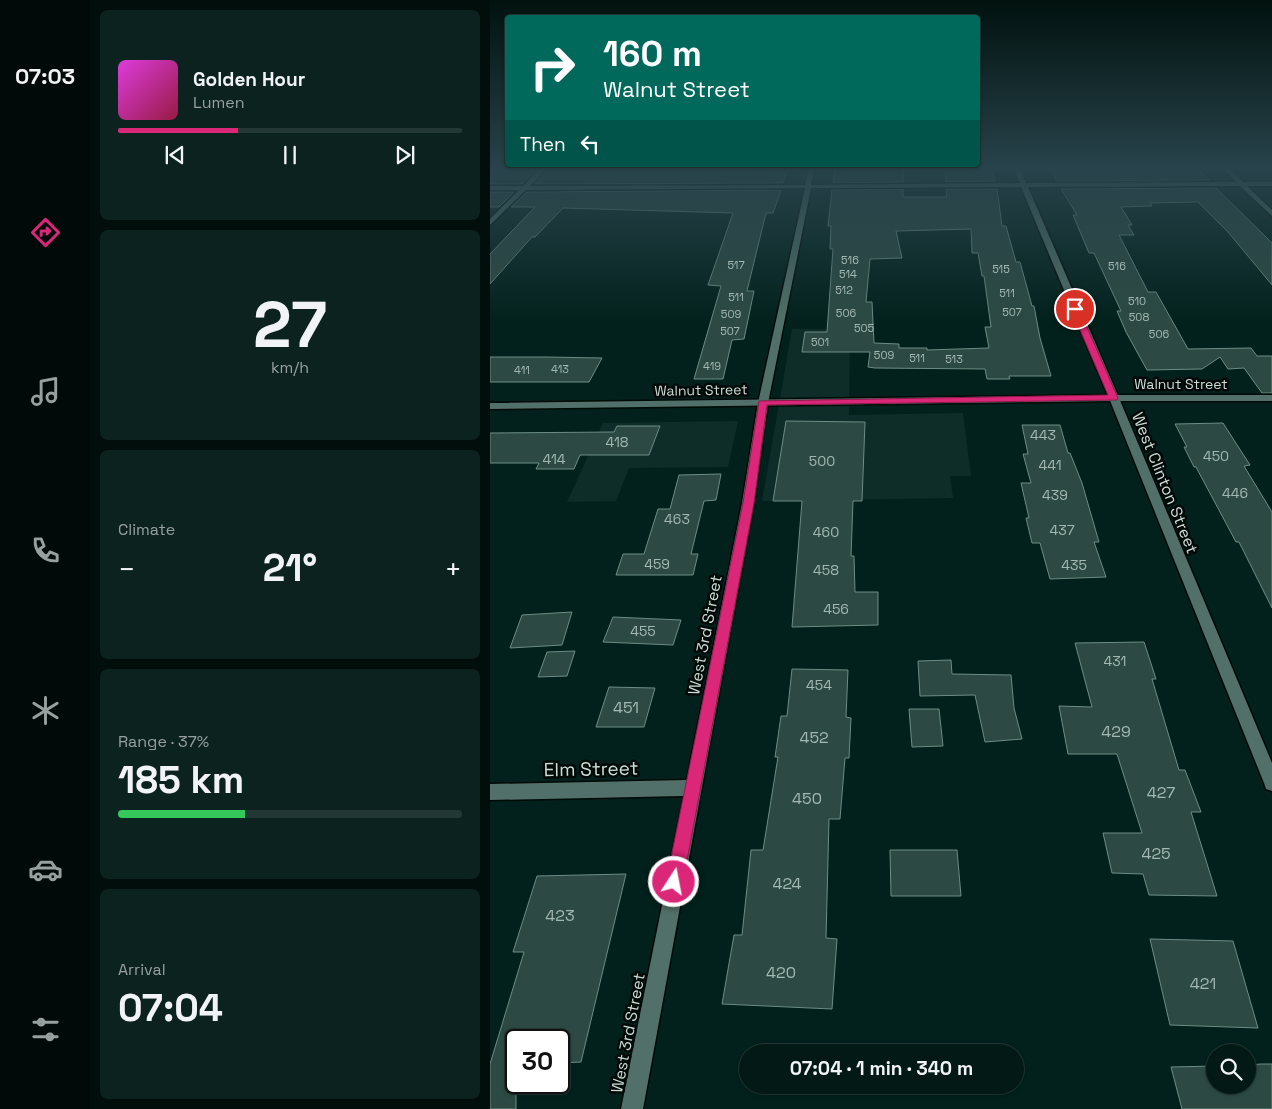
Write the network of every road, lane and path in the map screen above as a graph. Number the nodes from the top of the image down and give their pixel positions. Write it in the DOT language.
graph roads {
  1 [pos="801,219"];
  2 [pos="1038,219"];
  3 [pos="1114,398"];
  4 [pos="1272,398"];
  5 [pos="763,403"];
  6 [pos="490,406"];
  7 [pos="1272,784"];
  8 [pos="692,788"];
  9 [pos="490,792"];
  10 [pos="632,1109"];
  1 -- 5 [label="street, West 3rd Street"];
  2 -- 3 [label="street, West Clinton Street"];
  3 -- 4 [label="street, Walnut Street"];
  3 -- 5 [label="street, Walnut Street"];
  3 -- 7 [label="street, West Clinton Street"];
  5 -- 6 [label="street, Walnut Street"];
  5 -- 8 [label="street, West 3rd Street"];
  8 -- 9 [label="street, Elm Street"];
  8 -- 10 [label="street, West 3rd Street"];
}
